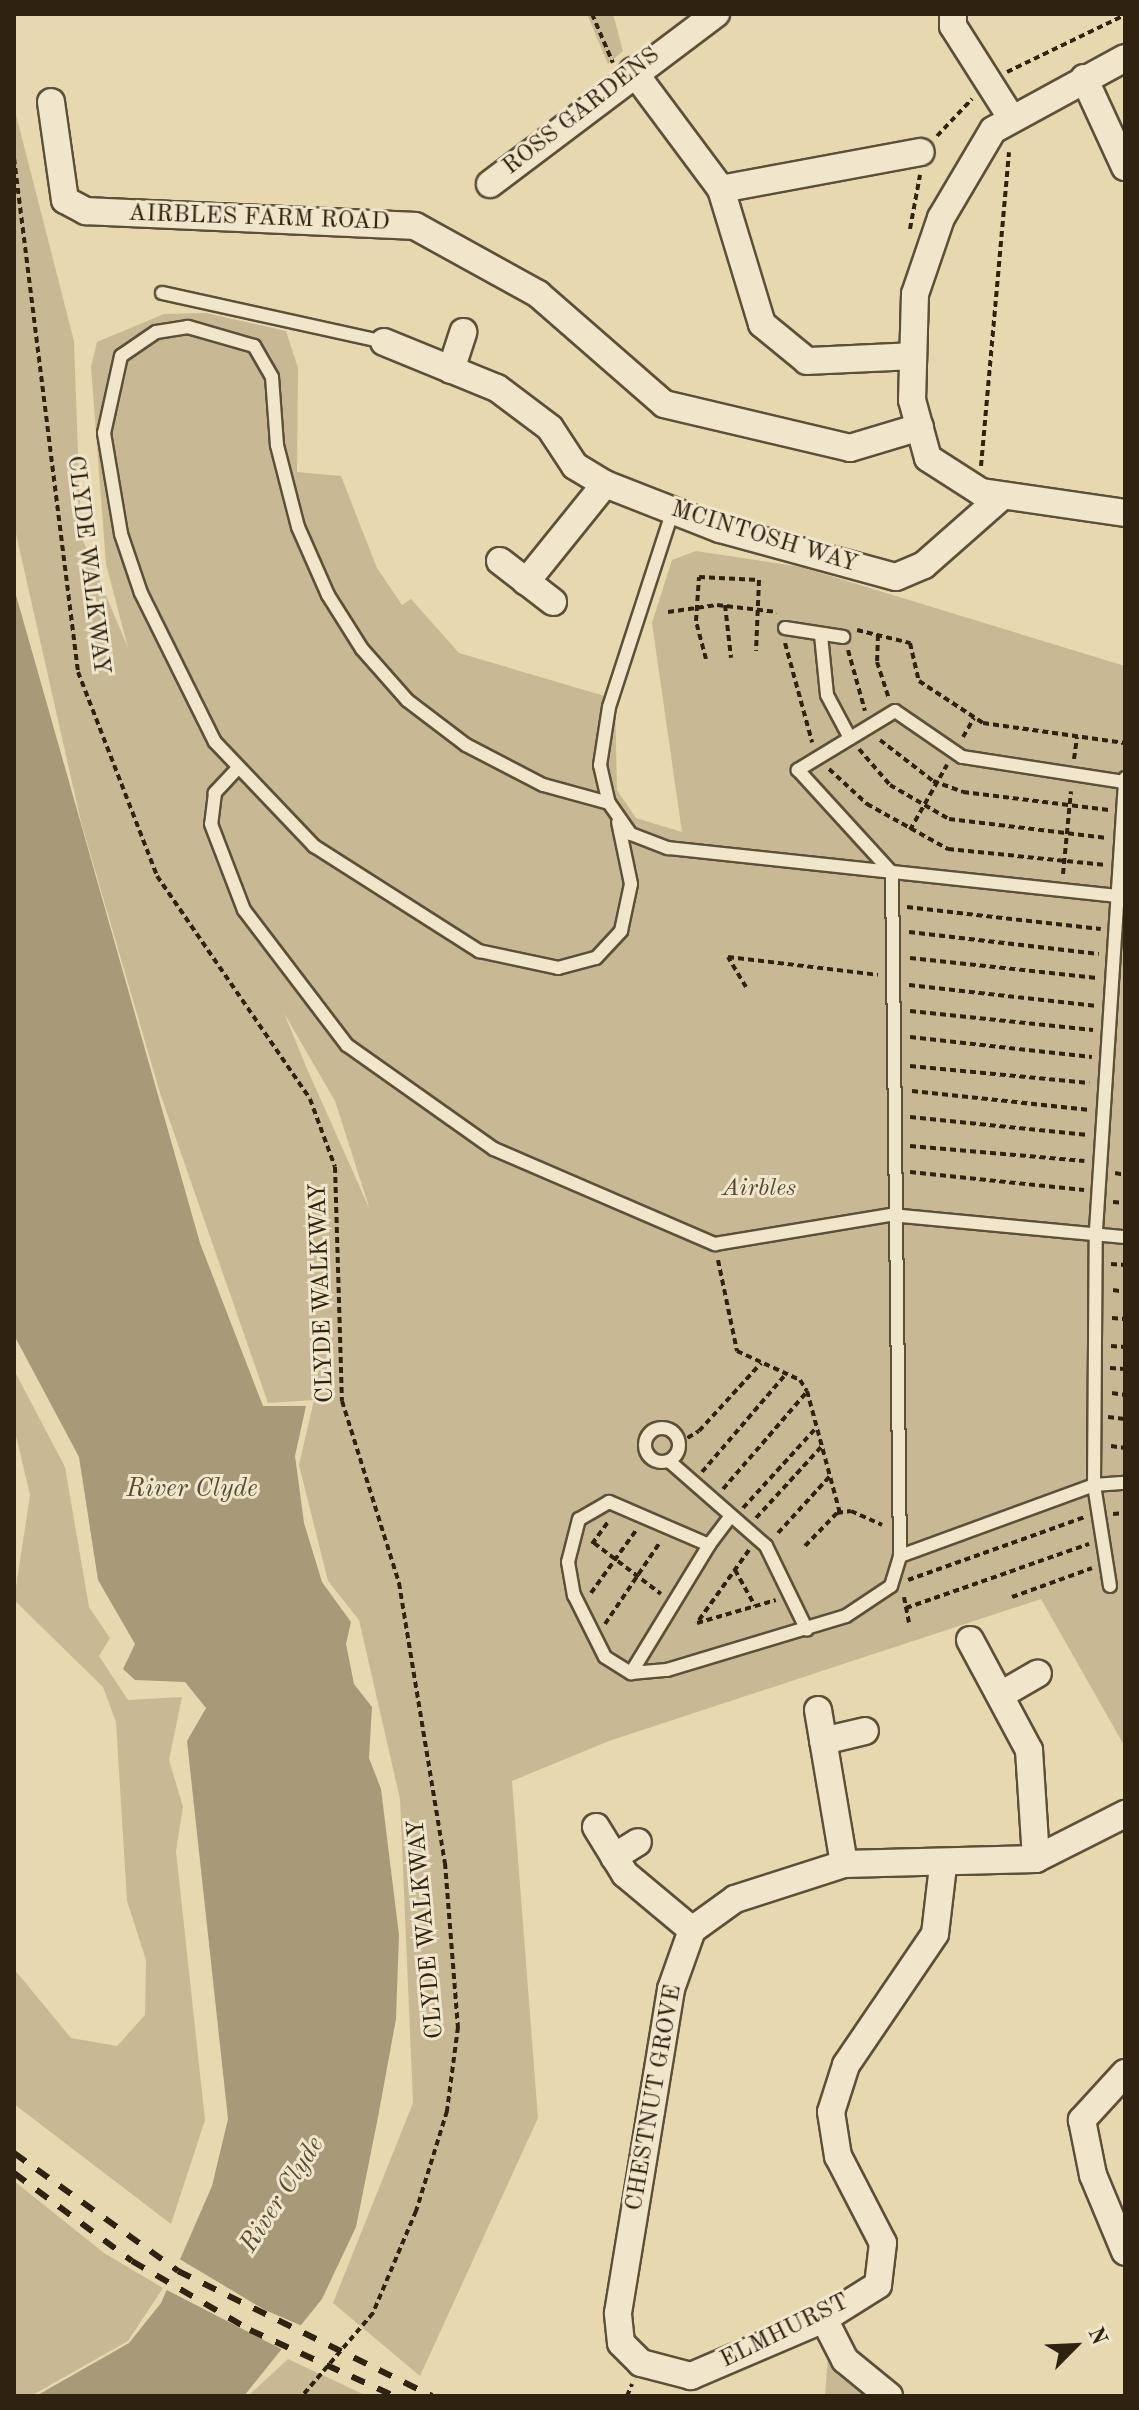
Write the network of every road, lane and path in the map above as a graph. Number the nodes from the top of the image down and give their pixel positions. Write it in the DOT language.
graph roads {
  1 [pos="592,14"];
  2 [pos="716,14"];
  3 [pos="953,14"];
  4 [pos="1125,58"];
  5 [pos="627,75"];
  6 [pos="1084,78"];
  7 [pos="51,102"];
  8 [pos="1017,130"];
  9 [pos="921,152"];
  10 [pos="14,158"];
  11 [pos="1125,167"];
  12 [pos="490,184"];
  13 [pos="721,189"];
  14 [pos="162,293"];
  15 [pos="463,332"];
  16 [pos="384,342"];
  17 [pos="913,356"];
  18 [pos="451,370"];
  19 [pos="920,427"];
  20 [pos="605,484"];
  21 [pos="980,490"];
  22 [pos="673,510"];
  23 [pos="1125,513"];
  24 [pos="500,561"];
  25 [pos="526,582"];
  26 [pos="553,602"];
  27 [pos="725,605"];
  28 [pos="697,607"];
  29 [pos="753,608"];
  30 [pos="668,612"];
  31 [pos="785,628"];
  32 [pos="821,635"];
  33 [pos="878,635"];
  34 [pos="843,637"];
  35 [pos="756,651"];
  36 [pos="731,658"];
  37 [pos="706,659"];
  38 [pos="895,711"];
  39 [pos="974,718"];
  40 [pos="871,724"];
  41 [pos="1077,737"];
  42 [pos="850,738"];
  43 [pos="1125,743"];
  44 [pos="954,752"];
  45 [pos="820,759"];
  46 [pos="237,769"];
  47 [pos="1072,776"];
  48 [pos="1124,780"];
  49 [pos="938,783"];
  50 [pos="609,803"];
  51 [pos="924,806"];
  52 [pos="1069,806"];
  53 [pos="1120,811"];
  54 [pos="618,822"];
  55 [pos="910,830"];
  56 [pos="1066,834"];
  57 [pos="1116,839"];
  58 [pos="1064,861"];
  59 [pos="1116,866"];
  60 [pos="892,873"];
  61 [pos="1061,891"];
  62 [pos="1121,897"];
  63 [pos="892,905"];
  64 [pos="892,930"];
  65 [pos="1115,931"];
  66 [pos="1114,956"];
  67 [pos="892,957"];
  68 [pos="1112,979"];
  69 [pos="892,980"];
  70 [pos="746,987"];
  71 [pos="1110,1007"];
  72 [pos="892,1009"];
  73 [pos="1109,1032"];
  74 [pos="892,1035"];
  75 [pos="1107,1063"];
  76 [pos="892,1064"];
  77 [pos="1106,1085"];
  78 [pos="892,1089"];
  79 [pos="1104,1112"];
  80 [pos="892,1115"];
  81 [pos="1102,1137"];
  82 [pos="892,1144"];
  83 [pos="1101,1162"];
  84 [pos="891,1171"];
  85 [pos="1099,1192"];
  86 [pos="891,1215"];
  87 [pos="1096,1230"];
  88 [pos="1125,1237"];
  89 [pos="715,1244"];
  90 [pos="761,1363"];
  91 [pos="786,1374"];
  92 [pos="807,1391"];
  93 [pos="817,1427"];
  94 [pos="679,1443"];
  95 [pos="822,1446"];
  96 [pos="669,1461"];
  97 [pos="830,1476"];
  98 [pos="1125,1483"];
  99 [pos="691,1485"];
  100 [pos="1094,1485"];
  101 [pos="611,1503"];
  102 [pos="711,1503"];
  103 [pos="1098,1512"];
  104 [pos="840,1513"];
  105 [pos="645,1517"];
  106 [pos="731,1518"];
  107 [pos="746,1528"];
  108 [pos="668,1530"];
  109 [pos="899,1534"];
  110 [pos="1103,1539"];
  111 [pos="761,1542"];
  112 [pos="594,1543"];
  113 [pos="709,1545"];
  114 [pos="805,1546"];
  115 [pos="900,1556"];
  116 [pos="616,1559"];
  117 [pos="1106,1563"];
  118 [pos="569,1567"];
  119 [pos="735,1569"];
  120 [pos="637,1576"];
  121 [pos="899,1577"];
  122 [pos="1110,1586"];
  123 [pos="795,1595"];
  124 [pos="1012,1597"];
  125 [pos="672,1603"];
  126 [pos="755,1606"];
  127 [pos="580,1608"];
  128 [pos="906,1608"];
  129 [pos="697,1623"];
  130 [pos="909,1623"];
  131 [pos="807,1630"];
  132 [pos="594,1639"];
  133 [pos="970,1640"];
  134 [pos="631,1673"];
  135 [pos="1038,1673"];
  136 [pos="1004,1693"];
  137 [pos="818,1710"];
  138 [pos="865,1731"];
  139 [pos="823,1741"];
  140 [pos="1125,1814"];
  141 [pos="596,1827"];
  142 [pos="638,1842"];
  143 [pos="614,1857"];
  144 [pos="1036,1859"];
  145 [pos="844,1864"];
  146 [pos="943,1866"];
  147 [pos="692,1930"];
  148 [pos="1125,2073"];
  149 [pos="1125,2252"];
  150 [pos="824,2319"];
  151 [pos="621,2343"];
  152 [pos="302,2396"];
  153 [pos="889,2396"];
  1 -- 5 [label="path"];
  2 -- 5 [label="street, ROSS GARDENS"];
  3 -- 8 [label="street"];
  4 -- 6 [label="street"];
  5 -- 12 [label="street, ROSS GARDENS"];
  5 -- 13 [label="street"];
  6 -- 8 [label="street"];
  6 -- 11 [label="street"];
  7 -- 19 [label="street, AIRBLES FARM ROAD"];
  8 -- 17 [label="street"];
  8 -- 21 [label="path"];
  9 -- 13 [label="street"];
  10 -- 152 [label="path, CLYDE WALKWAY"];
  13 -- 17 [label="street"];
  14 -- 16 [label="lane, MCINTOSH WAY"];
  15 -- 18 [label="street"];
  16 -- 18 [label="street, MCINTOSH WAY"];
  17 -- 19 [label="street"];
  18 -- 20 [label="street, MCINTOSH WAY"];
  19 -- 21 [label="street"];
  20 -- 22 [label="street, MCINTOSH WAY"];
  20 -- 25 [label="street"];
  21 -- 22 [label="street, MCINTOSH WAY"];
  21 -- 23 [label="street"];
  22 -- 50 [label="lane"];
  24 -- 25 [label="street"];
  25 -- 26 [label="street"];
  27 -- 28 [label="path"];
  27 -- 29 [label="path"];
  27 -- 36 [label="path"];
  28 -- 29 [label="path"];
  28 -- 30 [label="path"];
  28 -- 37 [label="path"];
  29 -- 31 [label="path"];
  29 -- 35 [label="path"];
  31 -- 32 [label="lane"];
  31 -- 45 [label="path"];
  32 -- 34 [label="lane"];
  32 -- 42 [label="lane"];
  33 -- 34 [label="path"];
  33 -- 38 [label="path"];
  33 -- 39 [label="path"];
  34 -- 40 [label="path"];
  38 -- 40 [label="lane"];
  38 -- 44 [label="lane"];
  39 -- 41 [label="path"];
  39 -- 44 [label="path"];
  40 -- 42 [label="lane"];
  40 -- 49 [label="path"];
  41 -- 43 [label="path"];
  41 -- 47 [label="path"];
  42 -- 45 [label="lane"];
  42 -- 51 [label="path"];
  44 -- 47 [label="lane"];
  44 -- 49 [label="path"];
  45 -- 55 [label="path"];
  45 -- 60 [label="lane"];
  46 -- 50 [label="lane"];
  46 -- 54 [label="lane"];
  46 -- 89 [label="lane"];
  47 -- 48 [label="lane"];
  47 -- 52 [label="path"];
  48 -- 53 [label="lane"];
  49 -- 51 [label="path"];
  49 -- 52 [label="path"];
  50 -- 54 [label="lane"];
  51 -- 55 [label="path"];
  51 -- 56 [label="path"];
  52 -- 53 [label="path"];
  52 -- 56 [label="path"];
  53 -- 57 [label="lane"];
  54 -- 60 [label="lane"];
  55 -- 58 [label="path"];
  56 -- 57 [label="path"];
  56 -- 58 [label="path"];
  57 -- 59 [label="lane"];
  58 -- 59 [label="path"];
  58 -- 61 [label="path"];
  59 -- 62 [label="lane"];
  60 -- 61 [label="lane"];
  60 -- 63 [label="lane"];
  61 -- 62 [label="lane"];
  62 -- 65 [label="lane"];
  63 -- 64 [label="lane"];
  63 -- 65 [label="path"];
  64 -- 66 [label="path"];
  64 -- 67 [label="lane"];
  65 -- 66 [label="lane"];
  66 -- 68 [label="lane"];
  67 -- 68 [label="path"];
  67 -- 69 [label="lane"];
  68 -- 71 [label="lane"];
  69 -- 70 [label="path"];
  69 -- 71 [label="path"];
  69 -- 72 [label="lane"];
  71 -- 73 [label="lane"];
  72 -- 73 [label="path"];
  72 -- 74 [label="lane"];
  73 -- 75 [label="lane"];
  74 -- 75 [label="path"];
  74 -- 76 [label="lane"];
  75 -- 77 [label="lane"];
  76 -- 77 [label="path"];
  76 -- 78 [label="lane"];
  77 -- 79 [label="lane"];
  78 -- 79 [label="path"];
  78 -- 80 [label="lane"];
  79 -- 81 [label="lane"];
  80 -- 81 [label="path"];
  80 -- 82 [label="lane"];
  81 -- 83 [label="lane"];
  82 -- 83 [label="path"];
  82 -- 84 [label="lane"];
  83 -- 85 [label="lane"];
  84 -- 85 [label="path"];
  84 -- 86 [label="lane"];
  85 -- 87 [label="lane"];
  86 -- 87 [label="lane"];
  86 -- 89 [label="lane"];
  86 -- 109 [label="lane"];
  87 -- 88 [label="lane"];
  87 -- 100 [label="lane"];
  89 -- 90 [label="path"];
  90 -- 91 [label="path"];
  90 -- 94 [label="path"];
  91 -- 92 [label="path"];
  91 -- 99 [label="path"];
  92 -- 93 [label="path"];
  92 -- 102 [label="path"];
  93 -- 95 [label="path"];
  93 -- 106 [label="path"];
  94 -- 96 [label="lane"];
  94 -- 96 [label="lane"];
  95 -- 97 [label="path"];
  95 -- 107 [label="path"];
  96 -- 99 [label="lane"];
  97 -- 104 [label="path"];
  97 -- 111 [label="path"];
  98 -- 100 [label="lane"];
  99 -- 102 [label="lane"];
  100 -- 103 [label="lane"];
  100 -- 115 [label="lane"];
  101 -- 105 [label="lane"];
  101 -- 112 [label="path"];
  101 -- 118 [label="lane"];
  102 -- 106 [label="lane"];
  103 -- 110 [label="lane"];
  103 -- 121 [label="path"];
  104 -- 109 [label="path"];
  104 -- 114 [label="path"];
  105 -- 108 [label="lane"];
  105 -- 116 [label="path"];
  106 -- 107 [label="lane"];
  106 -- 113 [label="lane"];
  107 -- 111 [label="lane"];
  108 -- 113 [label="lane"];
  108 -- 120 [label="path"];
  109 -- 115 [label="lane"];
  110 -- 117 [label="lane"];
  110 -- 128 [label="path"];
  111 -- 119 [label="path"];
  111 -- 123 [label="lane"];
  112 -- 116 [label="path"];
  112 -- 118 [label="path"];
  113 -- 125 [label="lane"];
  115 -- 121 [label="lane"];
  116 -- 120 [label="path"];
  116 -- 127 [label="path"];
  117 -- 122 [label="lane"];
  117 -- 124 [label="path"];
  118 -- 127 [label="lane"];
  119 -- 126 [label="path"];
  119 -- 129 [label="path"];
  120 -- 125 [label="path"];
  120 -- 132 [label="path"];
  121 -- 128 [label="path"];
  121 -- 131 [label="lane"];
  123 -- 126 [label="path"];
  123 -- 131 [label="lane"];
  125 -- 129 [label="path"];
  125 -- 134 [label="lane"];
  126 -- 129 [label="path"];
  127 -- 132 [label="lane"];
  128 -- 130 [label="path"];
  131 -- 134 [label="lane"];
  132 -- 134 [label="lane"];
  133 -- 136 [label="street"];
  135 -- 136 [label="street"];
  136 -- 144 [label="street"];
  137 -- 139 [label="street"];
  138 -- 139 [label="street"];
  139 -- 145 [label="street"];
  140 -- 144 [label="street"];
  141 -- 143 [label="street"];
  142 -- 143 [label="street"];
  143 -- 147 [label="street"];
  144 -- 146 [label="street"];
  145 -- 146 [label="street"];
  145 -- 147 [label="street"];
  146 -- 150 [label="street, ELMHURST"];
  147 -- 151 [label="street, CHESTNUT GROVE"];
  148 -- 149 [label="street"];
  150 -- 151 [label="street, ELMHURST"];
  150 -- 153 [label="street"];
}
